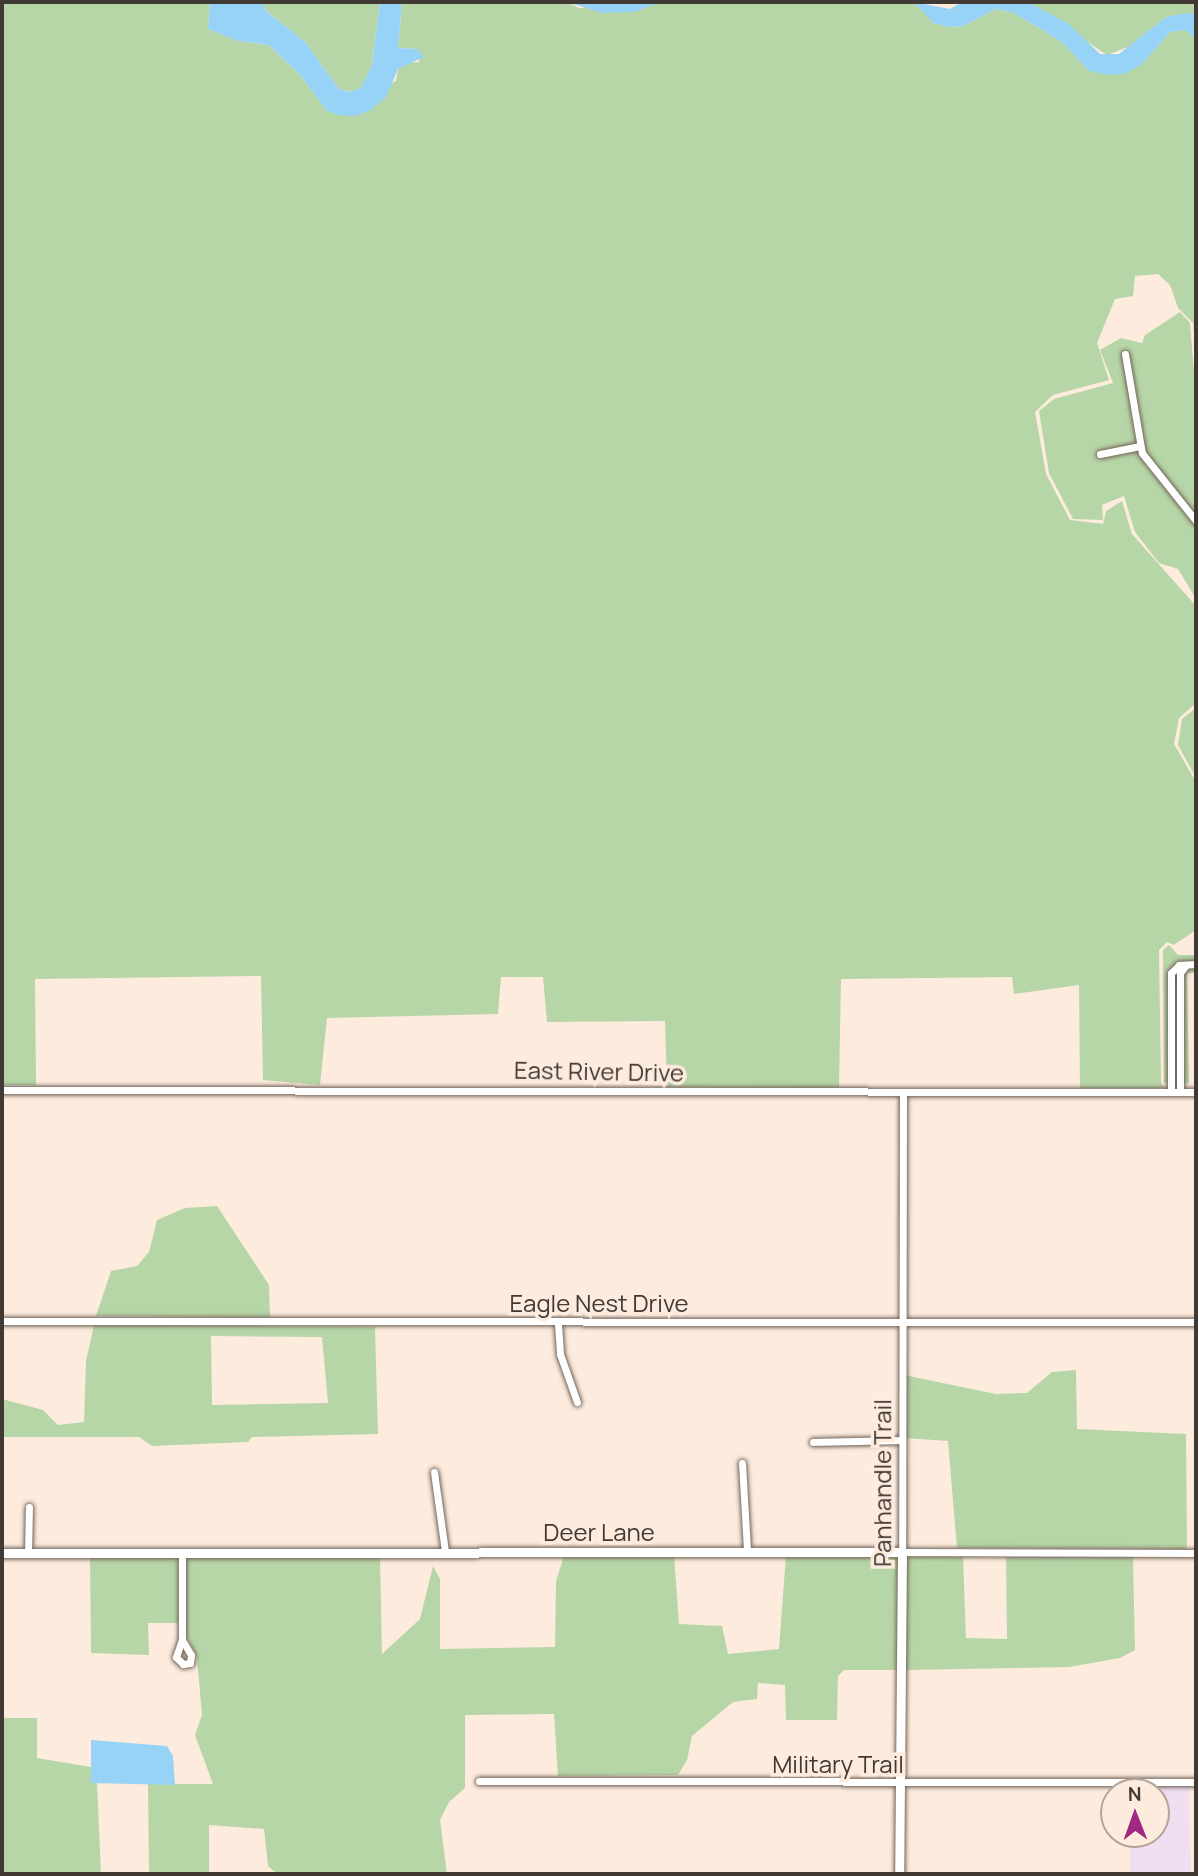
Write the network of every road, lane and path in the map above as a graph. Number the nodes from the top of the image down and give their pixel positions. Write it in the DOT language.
graph roads {
  1 [pos="1125,354"];
  2 [pos="1140,446"];
  3 [pos="1100,454"];
  4 [pos="1196,521"];
  5 [pos="1193,964"];
  6 [pos="2,1090"];
  7 [pos="903,1092"];
  8 [pos="1196,1092"];
  9 [pos="1175,1093"];
  10 [pos="2,1321"];
  11 [pos="899,1322"];
  12 [pos="1196,1322"];
  13 [pos="558,1324"];
  14 [pos="577,1402"];
  15 [pos="901,1440"];
  16 [pos="813,1441"];
  17 [pos="743,1464"];
  18 [pos="434,1472"];
  19 [pos="29,1507"];
  20 [pos="445,1551"];
  21 [pos="747,1551"];
  22 [pos="182,1552"];
  23 [pos="902,1552"];
  24 [pos="2,1553"];
  25 [pos="28,1553"];
  26 [pos="1196,1553"];
  27 [pos="182,1640"];
  28 [pos="479,1781"];
  29 [pos="1196,1782"];
  30 [pos="899,1783"];
  31 [pos="900,1874"];
  1 -- 2 [label="street"];
  2 -- 3 [label="street"];
  2 -- 4 [label="street"];
  5 -- 9 [label="street"];
  6 -- 7 [label="street, East River Drive"];
  7 -- 9 [label="street, East River Drive"];
  7 -- 11 [label="street, Panhandle Trail"];
  8 -- 9 [label="street, East River Drive"];
  10 -- 13 [label="street, Eagle Nest Drive"];
  11 -- 12 [label="street, Eagle Nest Drive"];
  11 -- 13 [label="street, Eagle Nest Drive"];
  11 -- 15 [label="street, Panhandle Trail"];
  13 -- 14 [label="street"];
  15 -- 16 [label="street"];
  15 -- 23 [label="street, Panhandle Trail"];
  17 -- 21 [label="street"];
  18 -- 20 [label="street"];
  19 -- 25 [label="street"];
  20 -- 21 [label="street, Deer Lane"];
  20 -- 22 [label="street, Deer Lane"];
  21 -- 23 [label="street, Deer Lane"];
  22 -- 25 [label="street, Deer Lane"];
  22 -- 27 [label="street"];
  23 -- 26 [label="street, Deer Lane"];
  23 -- 30 [label="street, Panhandle Trail"];
  24 -- 25 [label="street, Deer Lane"];
  28 -- 30 [label="street, Military Trail"];
  29 -- 30 [label="street, Military Trail"];
  30 -- 31 [label="street, Panhandle Trail"];
}
